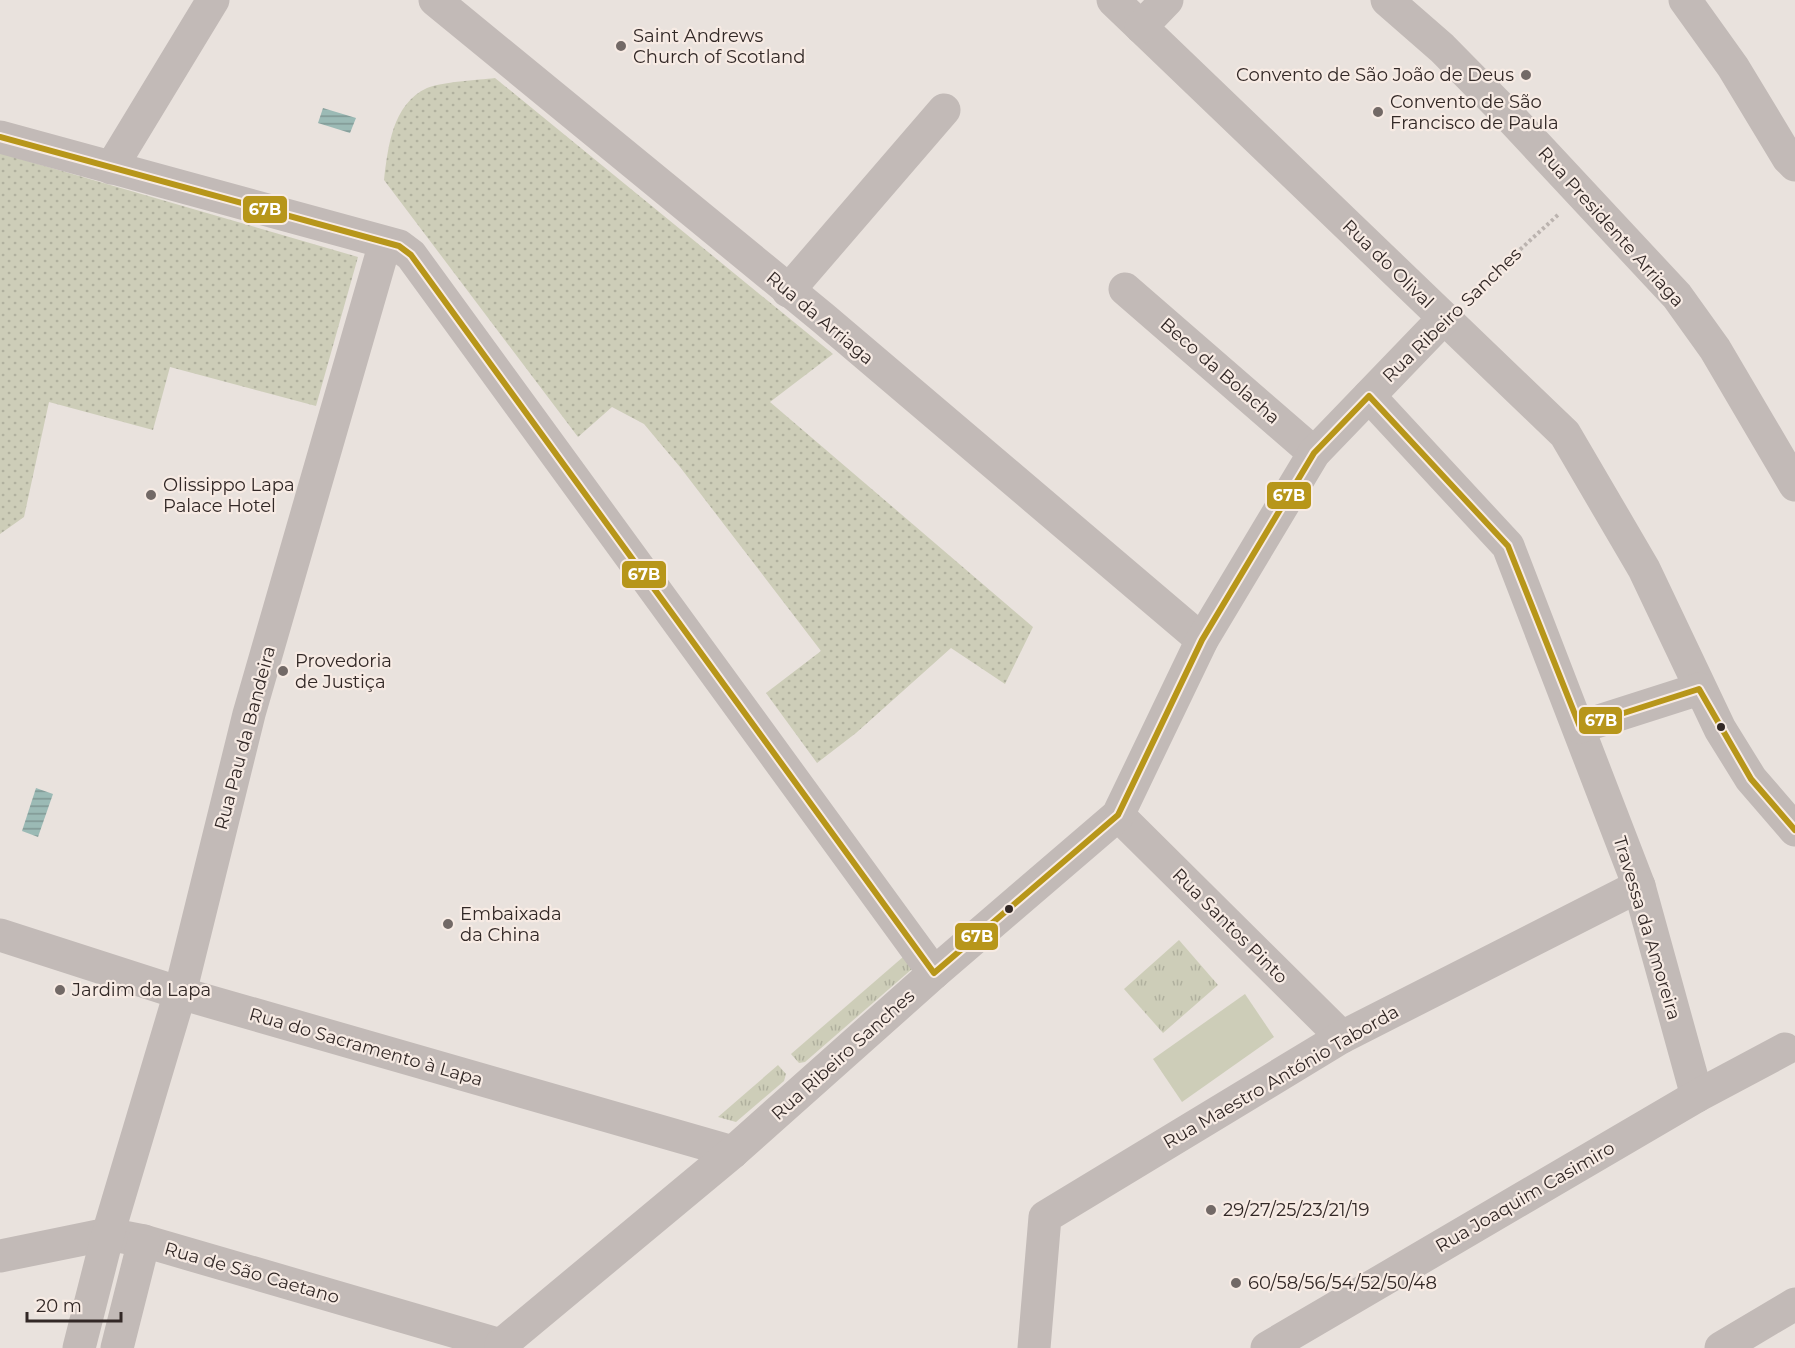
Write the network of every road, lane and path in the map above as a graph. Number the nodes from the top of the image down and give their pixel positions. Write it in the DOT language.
graph roads {
  1 [pos="213,0"];
  2 [pos="435,0"];
  3 [pos="1113,0"];
  4 [pos="1167,0"];
  5 [pos="1387,0"];
  6 [pos="1685,0"];
  7 [pos="1141,27"];
  8 [pos="944,110"];
  9 [pos="0,137"];
  10 [pos="1795,165"];
  11 [pos="111,168"];
  12 [pos="1560,213"];
  13 [pos="385,243"];
  14 [pos="1125,289"];
  15 [pos="788,291"];
  16 [pos="1444,318"];
  17 [pos="1369,396"];
  18 [pos="1314,453"];
  19 [pos="1795,485"];
  20 [pos="1202,640"];
  21 [pos="1699,688"];
  22 [pos="1580,727"];
  23 [pos="1118,815"];
  24 [pos="1795,830"];
  25 [pos="1639,886"];
  26 [pos="0,935"];
  27 [pos="934,973"];
  28 [pos="180,993"];
  29 [pos="1342,1037"];
  30 [pos="1785,1049"];
  31 [pos="1697,1096"];
  32 [pos="733,1152"];
  33 [pos="108,1234"];
  34 [pos="144,1241"];
  35 [pos="0,1256"];
  36 [pos="1795,1304"];
  37 [pos="500,1346"];
  38 [pos="79,1348"];
  39 [pos="117,1348"];
  40 [pos="1034,1348"];
  41 [pos="1267,1348"];
  42 [pos="1721,1348"];
  1 -- 11 [label="street"];
  2 -- 15 [label="street, Rua da Arriaga"];
  3 -- 7 [label="street, Rua do Olival"];
  4 -- 7 [label="street"];
  5 -- 19 [label="street, Rua Presidente Arriaga"];
  6 -- 10 [label="street"];
  7 -- 16 [label="street, Rua do Olival"];
  8 -- 15 [label="street"];
  9 -- 11 [label="street"];
  11 -- 13 [label="street"];
  12 -- 16 [label="path, Rua Ribeiro Sanches"];
  13 -- 27 [label="street"];
  13 -- 28 [label="street, Rua Pau da Bandeira"];
  14 -- 18 [label="street, Beco da Bolacha"];
  15 -- 20 [label="street, Rua da Arriaga"];
  16 -- 17 [label="street, Rua Ribeiro Sanches"];
  16 -- 21 [label="street, Rua do Olival"];
  17 -- 18 [label="street, Rua Ribeiro Sanches"];
  17 -- 22 [label="street, Travessa da Amoreira"];
  18 -- 20 [label="street, Rua Ribeiro Sanches"];
  20 -- 23 [label="street, Rua Ribeiro Sanches"];
  21 -- 22 [label="street"];
  21 -- 24 [label="street, Rua do Olival"];
  22 -- 25 [label="street, Travessa da Amoreira"];
  23 -- 27 [label="street, Rua Ribeiro Sanches"];
  23 -- 29 [label="street, Rua Santos Pinto"];
  25 -- 29 [label="street, Rua Maestro António Taborda"];
  25 -- 31 [label="street, Travessa da Amoreira"];
  26 -- 28 [label="street, Rua do Sacramento à Lapa"];
  27 -- 32 [label="street, Rua Ribeiro Sanches"];
  28 -- 32 [label="street, Rua do Sacramento à Lapa"];
  28 -- 33 [label="street, Rua Pau da Bandeira"];
  29 -- 40 [label="street, Rua Maestro António Taborda"];
  30 -- 31 [label="street, Rua Joaquim Casimiro"];
  31 -- 41 [label="street, Rua Joaquim Casimiro"];
  32 -- 37 [label="street, Rua Ribeiro Sanches"];
  33 -- 34 [label="street, Rua de São Caetano"];
  33 -- 35 [label="street, Rua de São Caetano"];
  33 -- 38 [label="street, Rua Pau da Bandeira"];
  34 -- 37 [label="street, Rua de São Caetano"];
  34 -- 39 [label="street"];
  36 -- 42 [label="street"];
}
